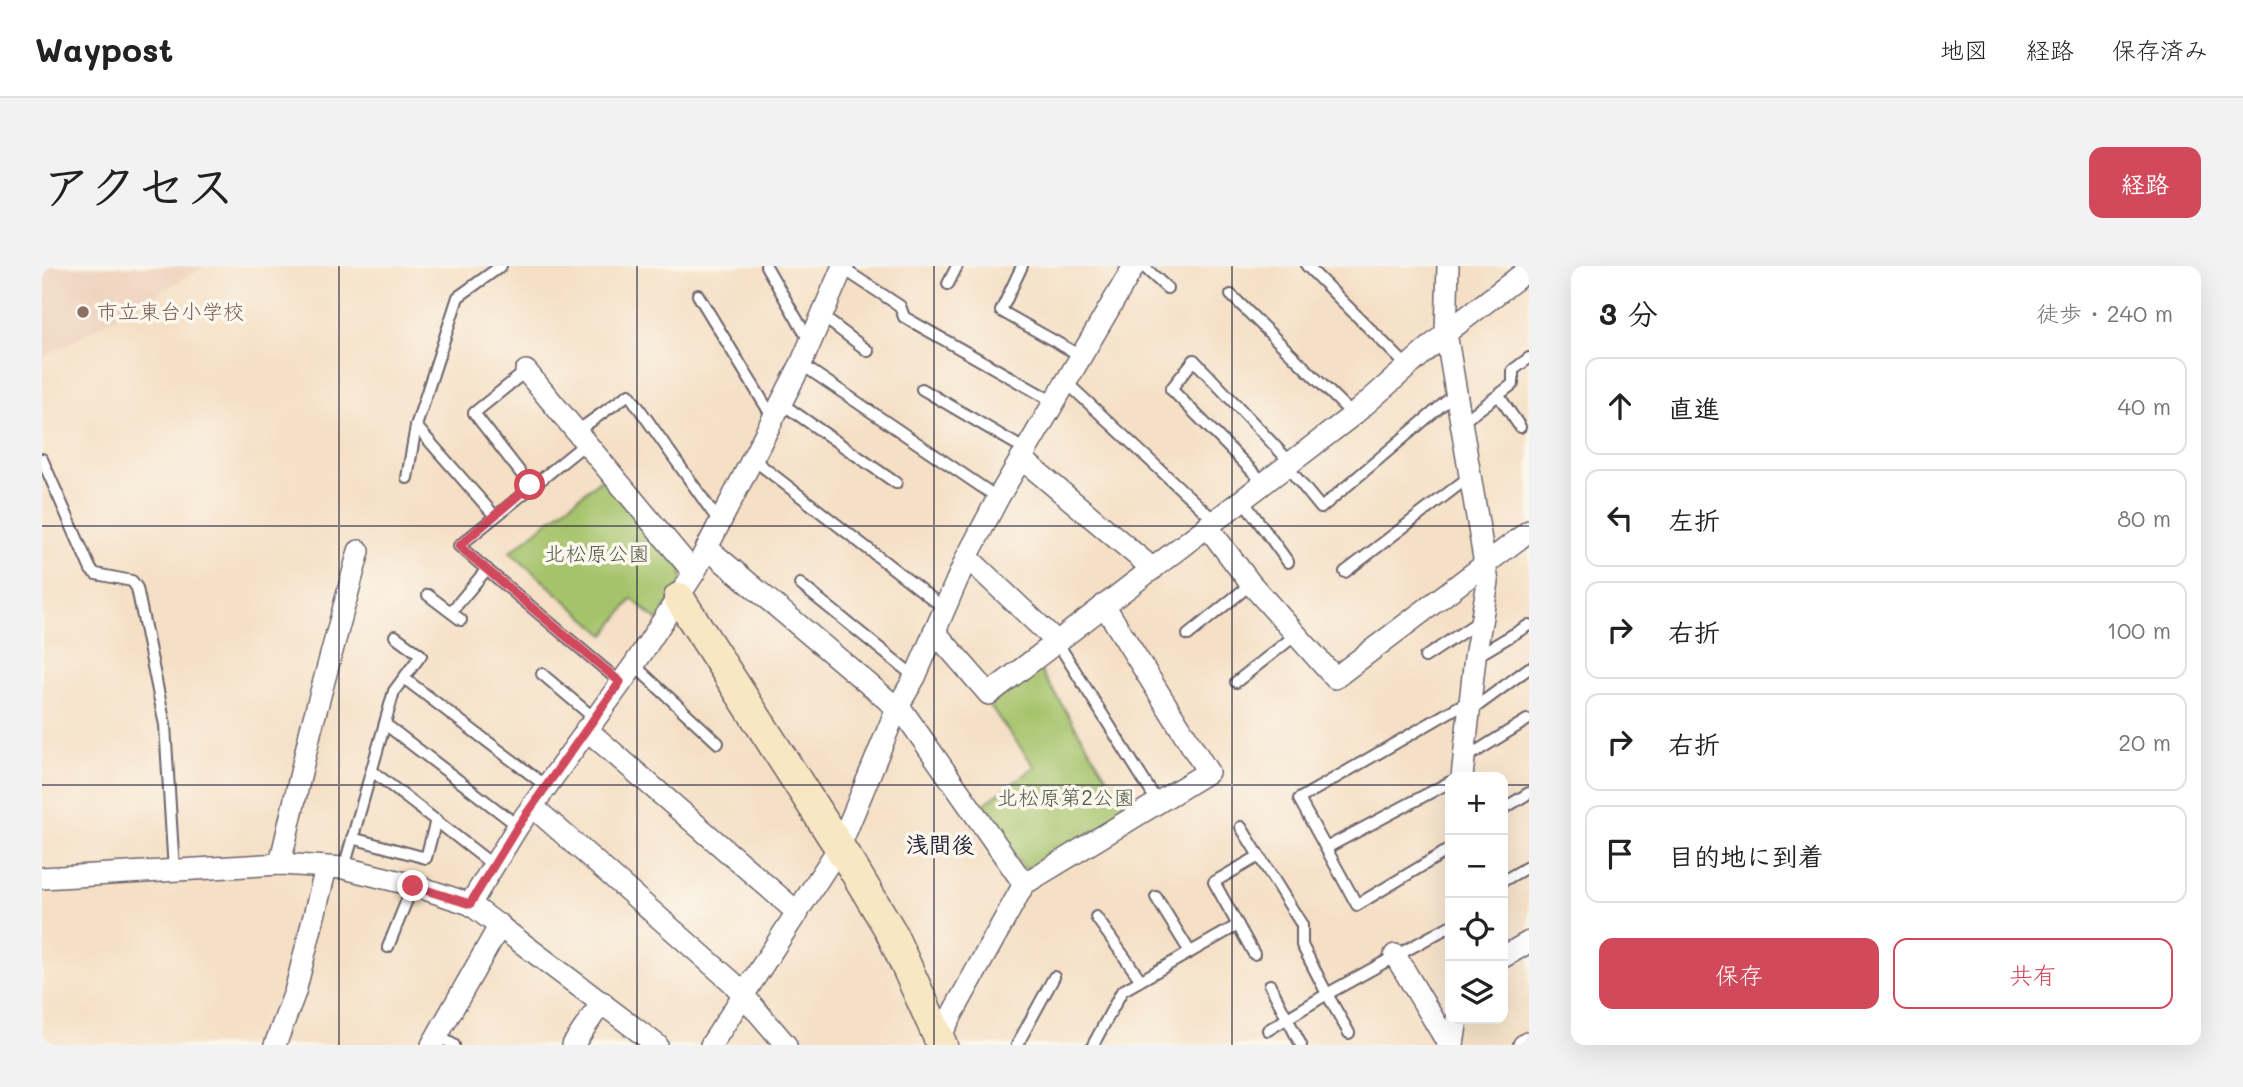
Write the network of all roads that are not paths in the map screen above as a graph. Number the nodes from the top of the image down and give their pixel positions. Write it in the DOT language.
graph roads {
  1 [pos="502,266"];
  2 [pos="766,266"];
  3 [pos="957,266"];
  4 [pos="1022,266"];
  5 [pos="1134,266"];
  6 [pos="1143,266"];
  7 [pos="1307,266"];
  8 [pos="1448,266"];
  9 [pos="843,267"];
  10 [pos="1529,270"];
  11 [pos="948,284"];
  12 [pos="1167,288"];
  13 [pos="698,295"];
  14 [pos="1231,295"];
  15 [pos="822,316"];
  16 [pos="1446,333"];
  17 [pos="810,342"];
  18 [pos="868,351"];
  19 [pos="1081,356"];
  20 [pos="1529,358"];
  21 [pos="801,364"];
  22 [pos="1408,367"];
  23 [pos="526,371"];
  24 [pos="1066,382"];
  25 [pos="922,390"];
  26 [pos="1455,394"];
  27 [pos="1499,396"];
  28 [pos="1054,402"];
  29 [pos="777,411"];
  30 [pos="1353,415"];
  31 [pos="1461,423"];
  32 [pos="416,426"];
  33 [pos="1520,427"];
  34 [pos="581,438"];
  35 [pos="1023,454"];
  36 [pos="42,459"];
  37 [pos="754,460"];
  38 [pos="1288,464"];
  39 [pos="1469,477"];
  40 [pos="407,478"];
  41 [pos="896,483"];
  42 [pos="1264,483"];
  43 [pos="530,485"];
  44 [pos="998,498"];
  45 [pos="1242,499"];
  46 [pos="494,515"];
  47 [pos="720,523"];
  48 [pos="1210,523"];
  49 [pos="1529,531"];
  50 [pos="707,548"];
  51 [pos="359,551"];
  52 [pos="967,557"];
  53 [pos="1288,562"];
  54 [pos="1487,564"];
  55 [pos="487,569"];
  56 [pos="1153,569"];
  57 [pos="1345,572"];
  58 [pos="800,584"];
  59 [pos="1251,584"];
  60 [pos="687,586"];
  61 [pos="428,596"];
  62 [pos="1104,605"];
  63 [pos="944,608"];
  64 [pos="451,612"];
  65 [pos="461,620"];
  66 [pos="1482,620"];
  67 [pos="1529,625"];
  68 [pos="934,631"];
  69 [pos="1297,634"];
  70 [pos="1188,635"];
  71 [pos="395,636"];
  72 [pos="1057,642"];
  73 [pos="1425,657"];
  74 [pos="1475,657"];
  75 [pos="634,665"];
  76 [pos="1529,668"];
  77 [pos="542,674"];
  78 [pos="915,677"];
  79 [pos="404,679"];
  80 [pos="1236,681"];
  81 [pos="620,682"];
  82 [pos="1469,706"];
  83 [pos="898,707"];
  84 [pos="1527,720"];
  85 [pos="385,724"];
  86 [pos="590,724"];
  87 [pos="718,743"];
  88 [pos="372,771"];
  89 [pos="1459,772"];
  90 [pos="1462,772"];
  91 [pos="1445,782"];
  92 [pos="546,786"];
  93 [pos="1529,793"];
  94 [pos="1158,803"];
  95 [pos="532,806"];
  96 [pos="1508,806"];
  97 [pos="436,820"];
  98 [pos="518,826"];
  99 [pos="1241,827"];
  100 [pos="352,838"];
  101 [pos="840,846"];
  102 [pos="1326,848"];
  103 [pos="1445,852"];
  104 [pos="1259,856"];
  105 [pos="280,864"];
  106 [pos="492,864"];
  107 [pos="1529,866"];
  108 [pos="335,868"];
  109 [pos="174,871"];
  110 [pos="42,878"];
  111 [pos="1508,878"];
  112 [pos="1024,884"];
  113 [pos="413,886"];
  114 [pos="1156,897"];
  115 [pos="470,904"];
  116 [pos="797,913"];
  117 [pos="1096,917"];
  118 [pos="500,925"];
  119 [pos="1238,925"];
  120 [pos="1445,929"];
  121 [pos="1529,942"];
  122 [pos="388,947"];
  123 [pos="1190,952"];
  124 [pos="1254,954"];
  125 [pos="1508,954"];
  126 [pos="1395,955"];
  127 [pos="1054,977"];
  128 [pos="1140,979"];
  129 [pos="1270,985"];
  130 [pos="743,993"];
  131 [pos="1327,993"];
  132 [pos="602,1002"];
  133 [pos="1286,1019"];
  134 [pos="1456,1024"];
  135 [pos="1268,1030"];
  136 [pos="1349,1033"];
  137 [pos="940,1041"];
  138 [pos="441,1042"];
  139 [pos="1529,1042"];
  140 [pos="275,1045"];
  141 [pos="573,1045"];
  142 [pos="657,1045"];
  143 [pos="711,1045"];
  144 [pos="786,1045"];
  145 [pos="1017,1045"];
  146 [pos="1093,1045"];
  147 [pos="1301,1045"];
  148 [pos="1451,1045"];
  149 [pos="1524,1045"];
  1 -- 32 [label="lane"];
  2 -- 17 [label="lane"];
  3 -- 11 [label="lane"];
  4 -- 19 [label="lane"];
  5 -- 19 [label="street"];
  6 -- 12 [label="lane"];
  7 -- 22 [label="lane"];
  8 -- 16 [label="street"];
  9 -- 15 [label="street"];
  9 -- 28 [label="lane"];
  10 -- 16 [label="street"];
  13 -- 29 [label="lane"];
  14 -- 30 [label="lane"];
  15 -- 17 [label="street"];
  15 -- 18 [label="lane"];
  16 -- 22 [label="street"];
  16 -- 26 [label="street"];
  17 -- 21 [label="street"];
  19 -- 24 [label="street"];
  20 -- 27 [label="lane"];
  21 -- 29 [label="street"];
  21 -- 44 [label="lane"];
  22 -- 30 [label="street"];
  23 -- 34 [label="street"];
  23 -- 43 [label="lane"];
  24 -- 28 [label="street"];
  24 -- 48 [label="lane"];
  25 -- 35 [label="lane"];
  26 -- 31 [label="street"];
  26 -- 38 [label="lane"];
  27 -- 31 [label="lane"];
  27 -- 33 [label="lane"];
  28 -- 35 [label="street"];
  29 -- 37 [label="street"];
  29 -- 41 [label="lane"];
  30 -- 38 [label="street"];
  31 -- 39 [label="street"];
  32 -- 40 [label="lane"];
  32 -- 46 [label="lane"];
  34 -- 43 [label="lane"];
  34 -- 47 [label="lane"];
  34 -- 60 [label="street"];
  35 -- 44 [label="street"];
  35 -- 56 [label="street"];
  36 -- 109 [label="lane"];
  37 -- 47 [label="street"];
  37 -- 63 [label="lane"];
  38 -- 42 [label="street"];
  38 -- 42 [label="lane"];
  39 -- 54 [label="street"];
  39 -- 57 [label="lane"];
  42 -- 45 [label="street"];
  43 -- 46 [label="lane"];
  44 -- 52 [label="street"];
  45 -- 48 [label="street"];
  45 -- 53 [label="lane"];
  46 -- 55 [label="lane"];
  47 -- 50 [label="street"];
  48 -- 56 [label="street"];
  48 -- 59 [label="street"];
  49 -- 54 [label="street"];
  50 -- 60 [label="street"];
  50 -- 83 [label="street"];
  51 -- 105 [label="street"];
  52 -- 63 [label="street"];
  52 -- 72 [label="street"];
  54 -- 66 [label="street"];
  54 -- 69 [label="street"];
  55 -- 64 [label="lane"];
  55 -- 81 [label="lane"];
  56 -- 62 [label="street"];
  58 -- 78 [label="lane"];
  59 -- 69 [label="street"];
  59 -- 70 [label="lane"];
  60 -- 75 [label="street"];
  60 -- 101 [label="street"];
  61 -- 64 [label="lane"];
  62 -- 72 [label="street"];
  62 -- 94 [label="street"];
  63 -- 68 [label="street"];
  64 -- 65 [label="lane"];
  66 -- 73 [label="lane"];
  66 -- 74 [label="street"];
  67 -- 74 [label="lane"];
  68 -- 72 [label="street"];
  68 -- 78 [label="street"];
  69 -- 80 [label="lane"];
  71 -- 79 [label="lane"];
  72 -- 94 [label="lane"];
  74 -- 82 [label="street"];
  75 -- 81 [label="street"];
  75 -- 87 [label="lane"];
  76 -- 82 [label="lane"];
  77 -- 86 [label="lane"];
  78 -- 83 [label="street"];
  79 -- 85 [label="lane"];
  79 -- 92 [label="lane"];
  81 -- 86 [label="street"];
  82 -- 89 [label="street"];
  82 -- 102 [label="lane"];
  83 -- 101 [label="street"];
  83 -- 112 [label="street"];
  84 -- 90 [label="lane"];
  85 -- 88 [label="lane"];
  85 -- 98 [label="lane"];
  86 -- 92 [label="street"];
  86 -- 116 [label="street"];
  88 -- 97 [label="lane"];
  88 -- 100 [label="lane"];
  91 -- 102 [label="lane"];
  92 -- 95 [label="street"];
  93 -- 96 [label="lane"];
  94 -- 112 [label="street"];
  95 -- 98 [label="street"];
  95 -- 130 [label="street"];
  97 -- 100 [label="lane"];
  97 -- 106 [label="lane"];
  98 -- 106 [label="street"];
  99 -- 104 [label="lane"];
  100 -- 108 [label="lane"];
  101 -- 116 [label="street"];
  101 -- 137 [label="street"];
  102 -- 103 [label="lane"];
  104 -- 119 [label="lane"];
  104 -- 131 [label="lane"];
  105 -- 108 [label="street"];
  105 -- 109 [label="street"];
  106 -- 115 [label="street"];
  107 -- 111 [label="lane"];
  108 -- 113 [label="street"];
  108 -- 140 [label="street"];
  109 -- 110 [label="street"];
  112 -- 137 [label="street"];
  113 -- 115 [label="street"];
  113 -- 122 [label="lane"];
  114 -- 123 [label="lane"];
  115 -- 118 [label="street"];
  116 -- 130 [label="street"];
  117 -- 128 [label="lane"];
  118 -- 132 [label="street"];
  118 -- 138 [label="street"];
  119 -- 123 [label="lane"];
  119 -- 124 [label="lane"];
  120 -- 126 [label="lane"];
  121 -- 125 [label="street"];
  123 -- 128 [label="lane"];
  126 -- 131 [label="lane"];
  126 -- 148 [label="street"];
  127 -- 145 [label="lane"];
  128 -- 146 [label="lane"];
  129 -- 133 [label="lane"];
  130 -- 143 [label="street"];
  130 -- 144 [label="street"];
  131 -- 133 [label="lane"];
  131 -- 136 [label="lane"];
  132 -- 141 [label="street"];
  132 -- 142 [label="street"];
  133 -- 135 [label="lane"];
  133 -- 147 [label="lane"];
  134 -- 148 [label="street"];
  139 -- 149 [label="street"];
}
